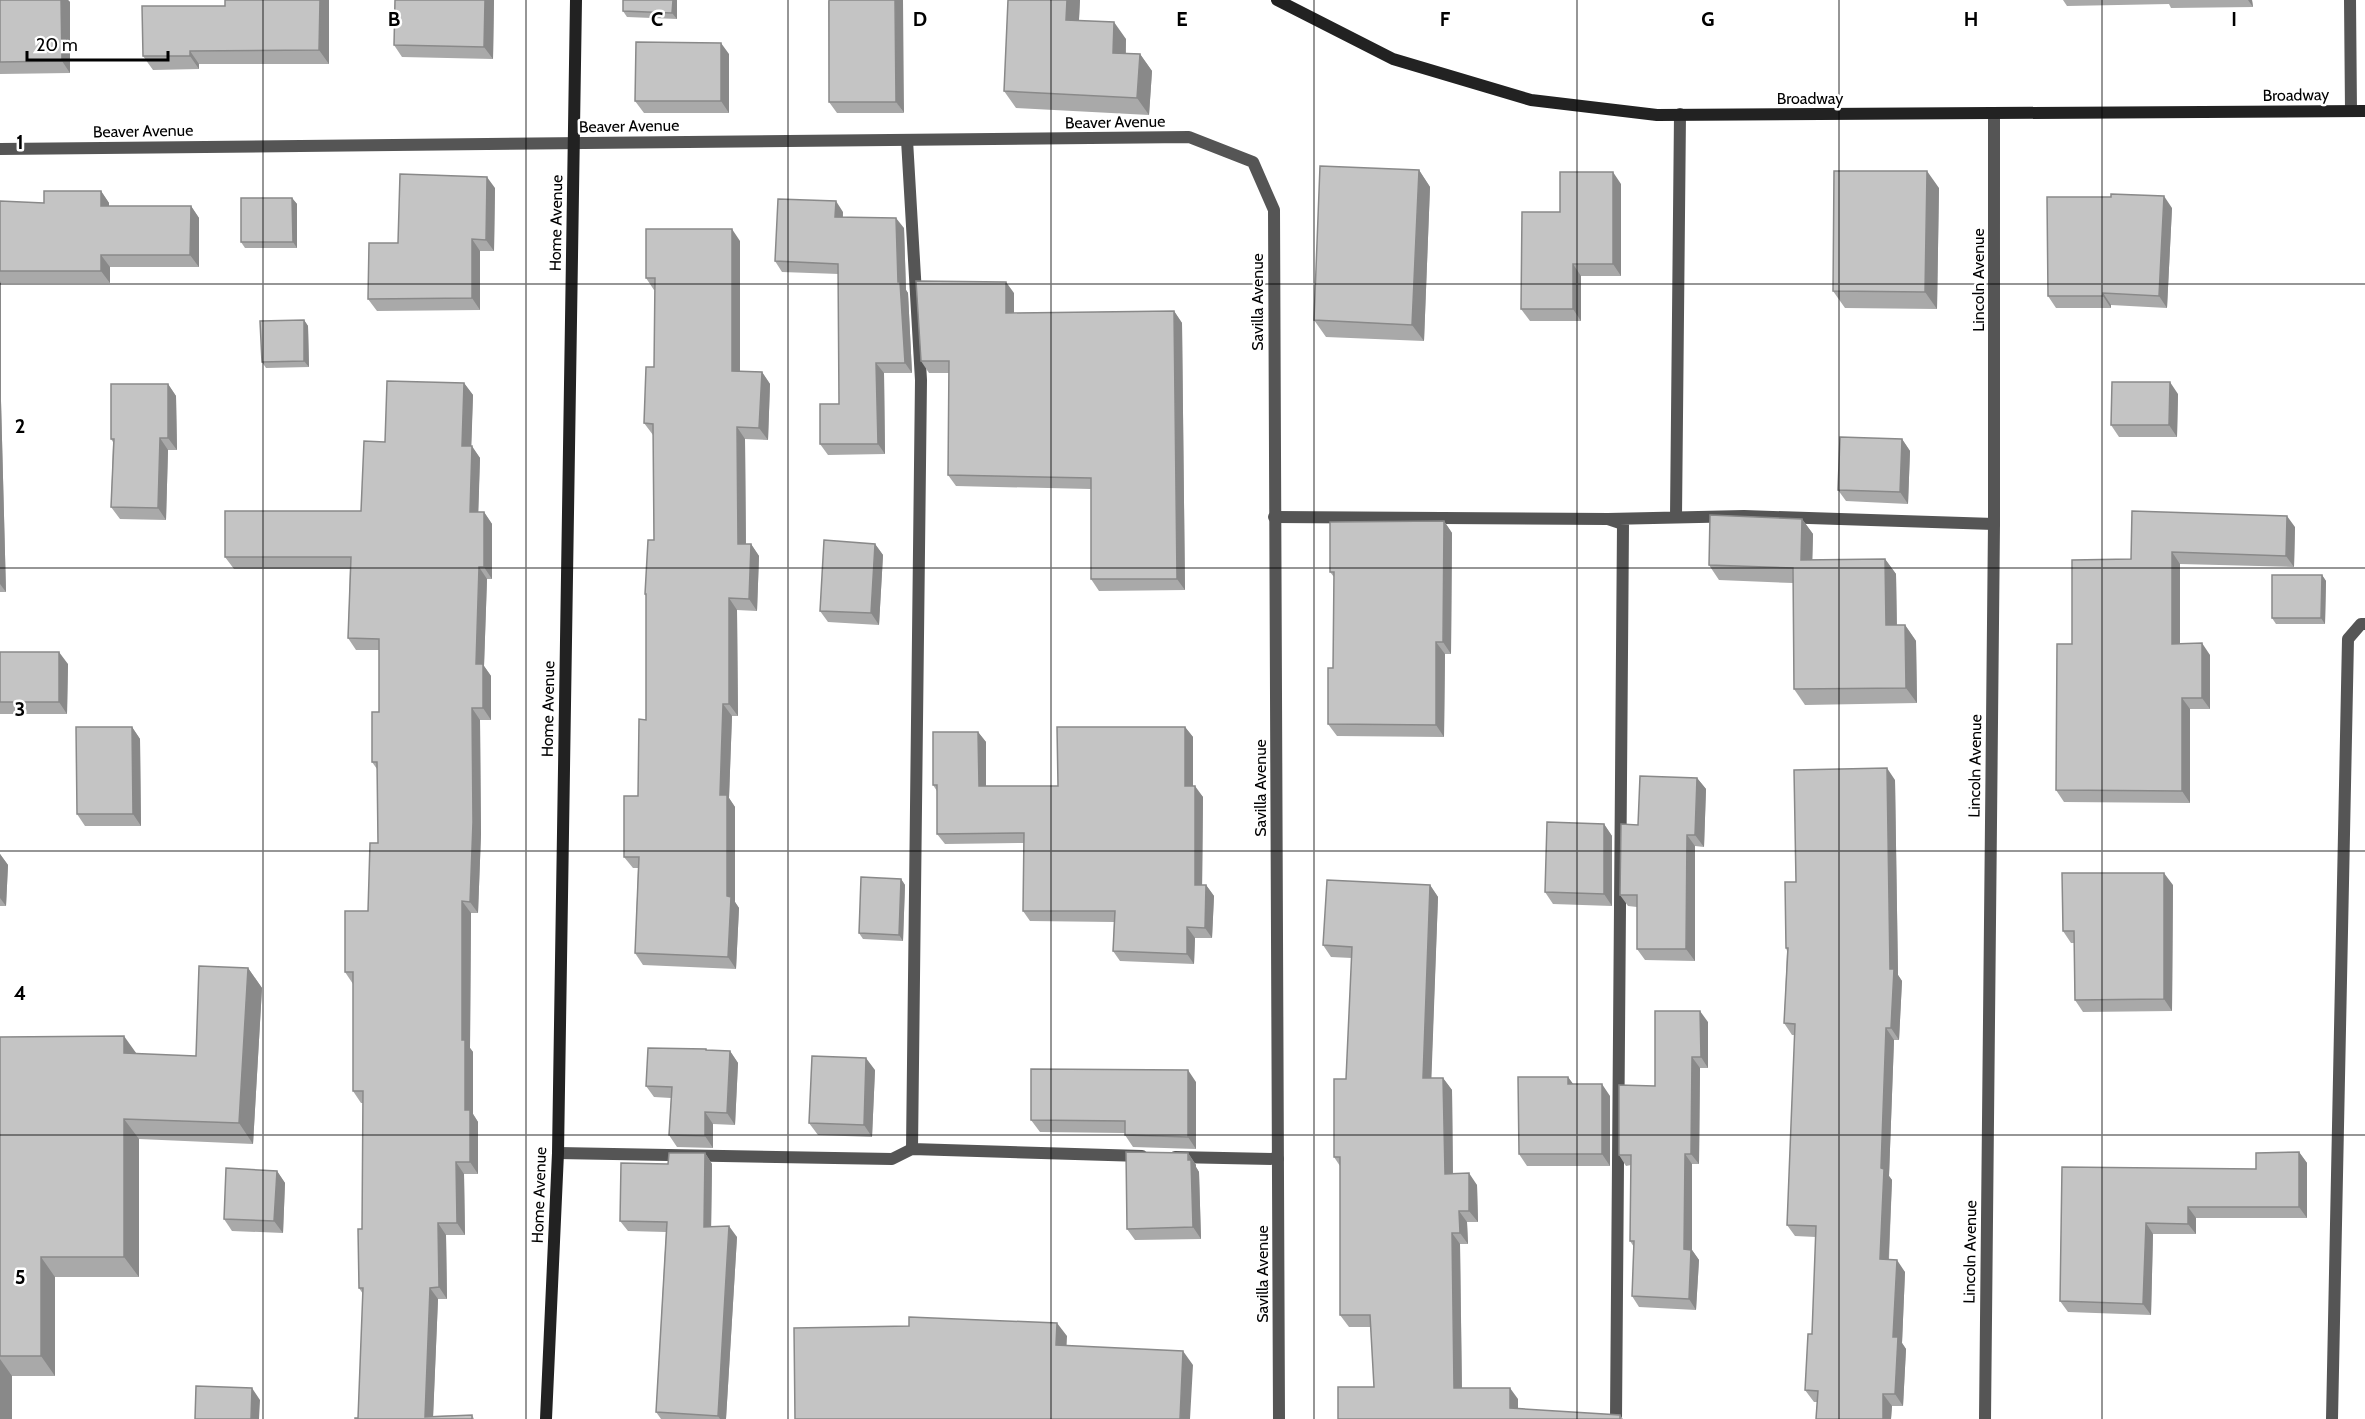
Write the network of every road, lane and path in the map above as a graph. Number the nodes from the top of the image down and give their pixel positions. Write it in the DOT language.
graph roads {
  1 [pos="576,0"];
  2 [pos="1277,0"];
  3 [pos="2350,0"];
  4 [pos="2351,111"];
  5 [pos="2365,111"];
  6 [pos="1680,114"];
  7 [pos="1994,114"];
  8 [pos="907,140"];
  9 [pos="574,143"];
  10 [pos="0,149"];
  11 [pos="1253,162"];
  12 [pos="1274,517"];
  13 [pos="1676,517"];
  14 [pos="1608,519"];
  15 [pos="1994,524"];
  16 [pos="2365,624"];
  17 [pos="912,1149"];
  18 [pos="558,1153"];
  19 [pos="1278,1160"];
  20 [pos="546,1419"];
  21 [pos="1279,1419"];
  22 [pos="1616,1419"];
  23 [pos="1985,1419"];
  24 [pos="2332,1419"];
  1 -- 9 [label="street, Home Avenue"];
  2 -- 6 [label="street, Broadway"];
  3 -- 4 [label="street"];
  4 -- 5 [label="street, Broadway"];
  4 -- 7 [label="street, Broadway"];
  6 -- 7 [label="street, Broadway"];
  6 -- 13 [label="street"];
  7 -- 15 [label="street, Lincoln Avenue"];
  8 -- 9 [label="street, Beaver Avenue"];
  8 -- 11 [label="street, Beaver Avenue"];
  8 -- 17 [label="street"];
  9 -- 10 [label="street, Beaver Avenue"];
  9 -- 18 [label="street, Home Avenue"];
  11 -- 12 [label="street, Savilla Avenue"];
  12 -- 14 [label="street"];
  12 -- 19 [label="street, Savilla Avenue"];
  13 -- 14 [label="street"];
  13 -- 15 [label="street"];
  14 -- 22 [label="street"];
  15 -- 23 [label="street, Lincoln Avenue"];
  16 -- 24 [label="street"];
  17 -- 18 [label="street"];
  17 -- 19 [label="street"];
  18 -- 20 [label="street, Home Avenue"];
  19 -- 21 [label="street, Savilla Avenue"];
}
